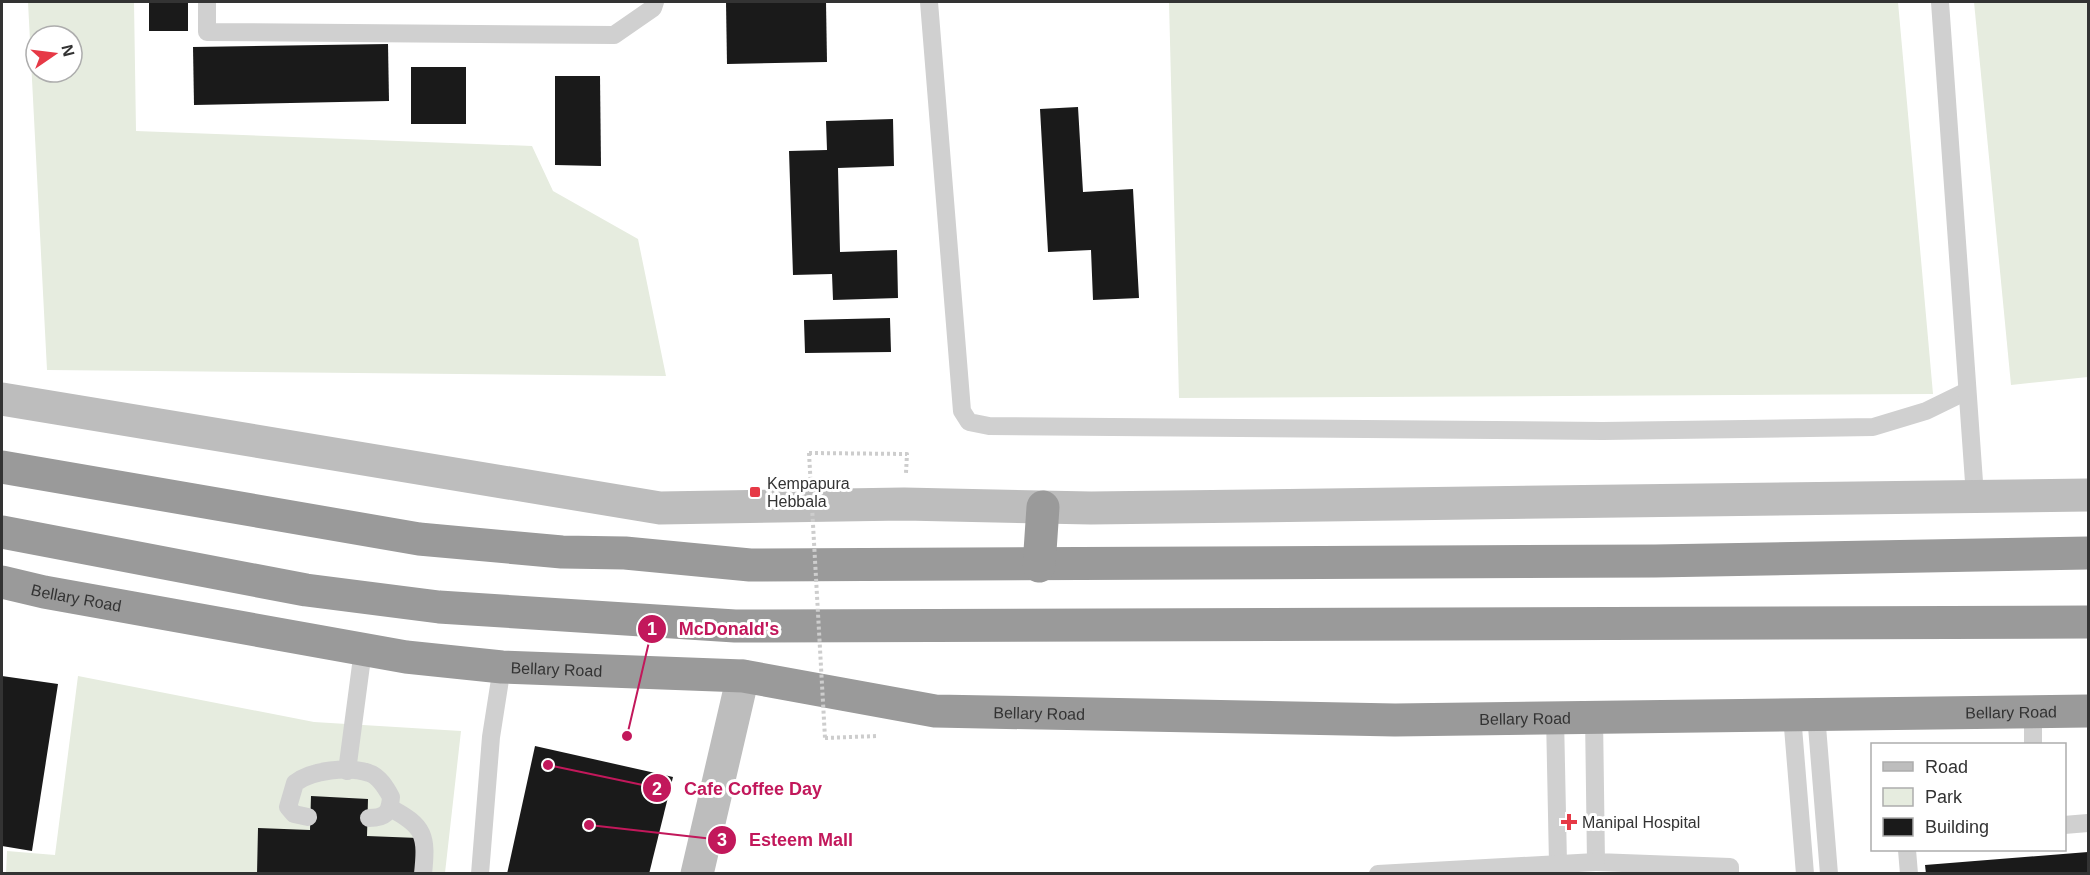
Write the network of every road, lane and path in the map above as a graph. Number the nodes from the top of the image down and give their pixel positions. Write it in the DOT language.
graph roads {
  1 [pos="207,2"];
  2 [pos="655,2"];
  3 [pos="929,2"];
  4 [pos="1940,2"];
  5 [pos="1967,391"];
  6 [pos="2,399"];
  7 [pos="907,454"];
  8 [pos="2,467"];
  9 [pos="2088,495"];
  10 [pos="1975,496"];
  11 [pos="1043,507"];
  12 [pos="2,532"];
  13 [pos="2088,553"];
  14 [pos="1039,566"];
  15 [pos="2,582"];
  16 [pos="2088,622"];
  17 [pos="363,650"];
  18 [pos="502,667"];
  19 [pos="743,676"];
  20 [pos="2088,711"];
  21 [pos="2033,712"];
  22 [pos="1804,715"];
  23 [pos="1555,716"];
  24 [pos="1594,716"];
  25 [pos="889,735"];
  26 [pos="2033,743"];
  27 [pos="347,771"];
  28 [pos="390,808"];
  29 [pos="308,817"];
  30 [pos="369,818"];
  31 [pos="2088,823"];
  32 [pos="2066,825"];
  33 [pos="1907,851"];
  34 [pos="1596,862"];
  35 [pos="1558,864"];
  36 [pos="423,873"];
  37 [pos="480,873"];
  38 [pos="698,873"];
  39 [pos="1378,873"];
  40 [pos="1730,873"];
  41 [pos="1805,873"];
  42 [pos="1829,873"];
  43 [pos="1909,873"];
  1 -- 2 [label="lane"];
  3 -- 5 [label="lane"];
  4 -- 5 [label="lane"];
  5 -- 10 [label="lane"];
  6 -- 11 [label="street"];
  7 -- 25 [label="path, bridge"];
  8 -- 14 [label="highway"];
  9 -- 10 [label="street"];
  10 -- 11 [label="street"];
  11 -- 14 [label="highway"];
  12 -- 16 [label="highway"];
  13 -- 14 [label="highway"];
  15 -- 17 [label="highway, Bellary Road"];
  17 -- 18 [label="highway, Bellary Road"];
  17 -- 27 [label="lane"];
  18 -- 19 [label="highway, Bellary Road"];
  18 -- 37 [label="lane"];
  19 -- 23 [label="highway, Bellary Road"];
  19 -- 38 [label="street"];
  20 -- 21 [label="highway, Bellary Road"];
  21 -- 22 [label="highway, Bellary Road"];
  21 -- 26 [label="lane"];
  22 -- 24 [label="highway, Bellary Road"];
  22 -- 41 [label="lane"];
  22 -- 42 [label="lane"];
  23 -- 24 [label="highway, Bellary Road"];
  23 -- 35 [label="lane"];
  24 -- 34 [label="lane"];
  27 -- 28 [label="lane"];
  27 -- 29 [label="lane"];
  28 -- 30 [label="lane"];
  28 -- 36 [label="lane"];
  31 -- 32 [label="lane"];
  33 -- 43 [label="lane"];
  34 -- 35 [label="lane"];
  34 -- 40 [label="lane"];
  35 -- 39 [label="lane"];
}
